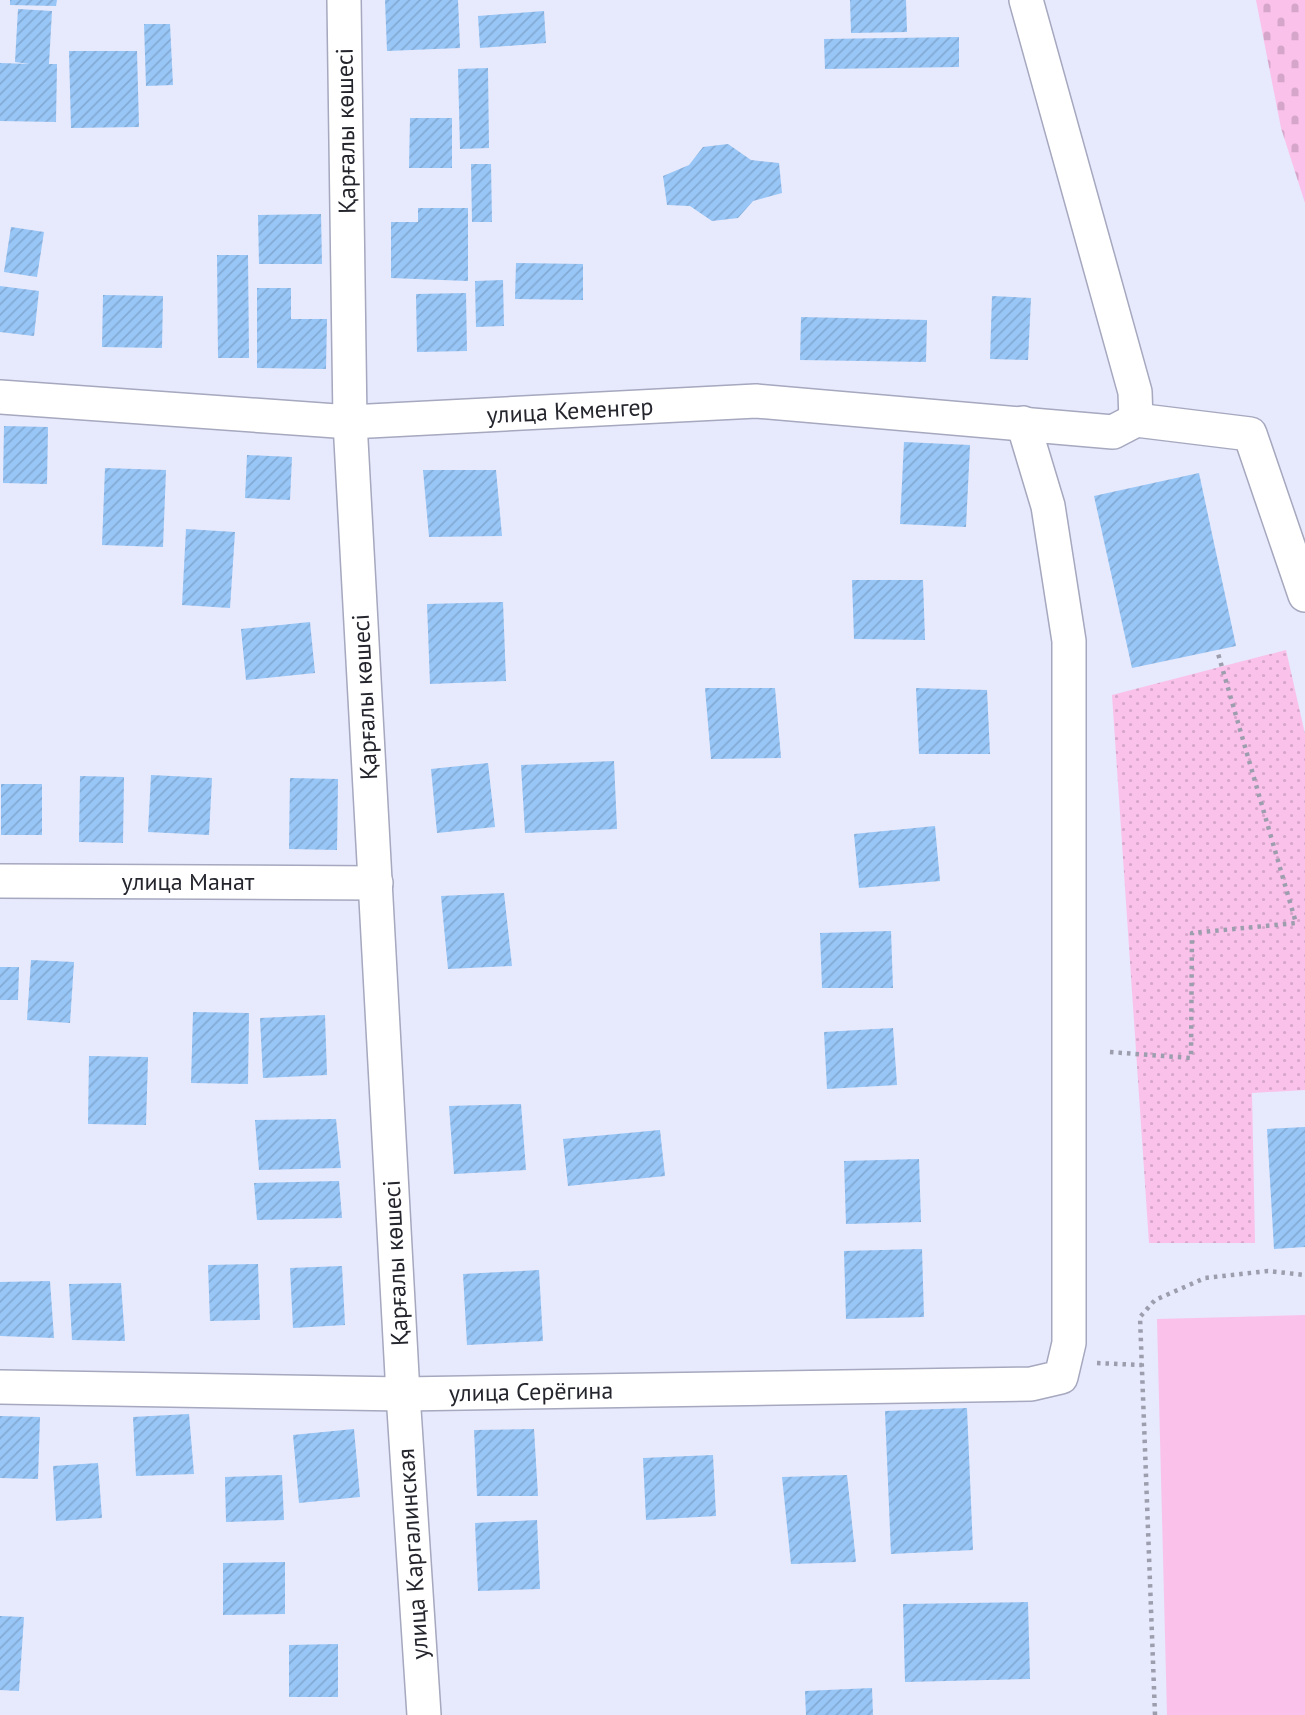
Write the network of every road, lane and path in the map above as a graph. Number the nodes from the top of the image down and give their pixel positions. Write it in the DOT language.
graph roads {
  1 [pos="344,0"];
  2 [pos="1026,0"];
  3 [pos="0,397"];
  4 [pos="1136,420"];
  5 [pos="350,422"];
  6 [pos="1023,423"];
  7 [pos="1305,595"];
  8 [pos="1217,650"];
  9 [pos="0,881"];
  10 [pos="376,883"];
  11 [pos="1110,1052"];
  12 [pos="1305,1275"];
  13 [pos="1142,1365"];
  14 [pos="1063,1369"];
  15 [pos="0,1387"];
  16 [pos="403,1394"];
  17 [pos="424,1715"];
  18 [pos="1155,1715"];
  1 -- 5 [label="street, Қарғалы көшесі"];
  2 -- 4 [label="street"];
  3 -- 5 [label="street, улица Кеменгер"];
  4 -- 6 [label="street, улица Кеменгер"];
  4 -- 7 [label="street"];
  5 -- 6 [label="street, улица Кеменгер"];
  5 -- 10 [label="street, Қарғалы көшесі"];
  6 -- 14 [label="street"];
  8 -- 11 [label="path"];
  9 -- 10 [label="street, улица Манат"];
  10 -- 16 [label="street, Қарғалы көшесі"];
  12 -- 13 [label="path"];
  13 -- 14 [label="path"];
  13 -- 18 [label="path"];
  14 -- 16 [label="street, улица Серёгина"];
  15 -- 16 [label="street, улица Серёгина"];
  16 -- 17 [label="street, улица Каргалинская"];
}
